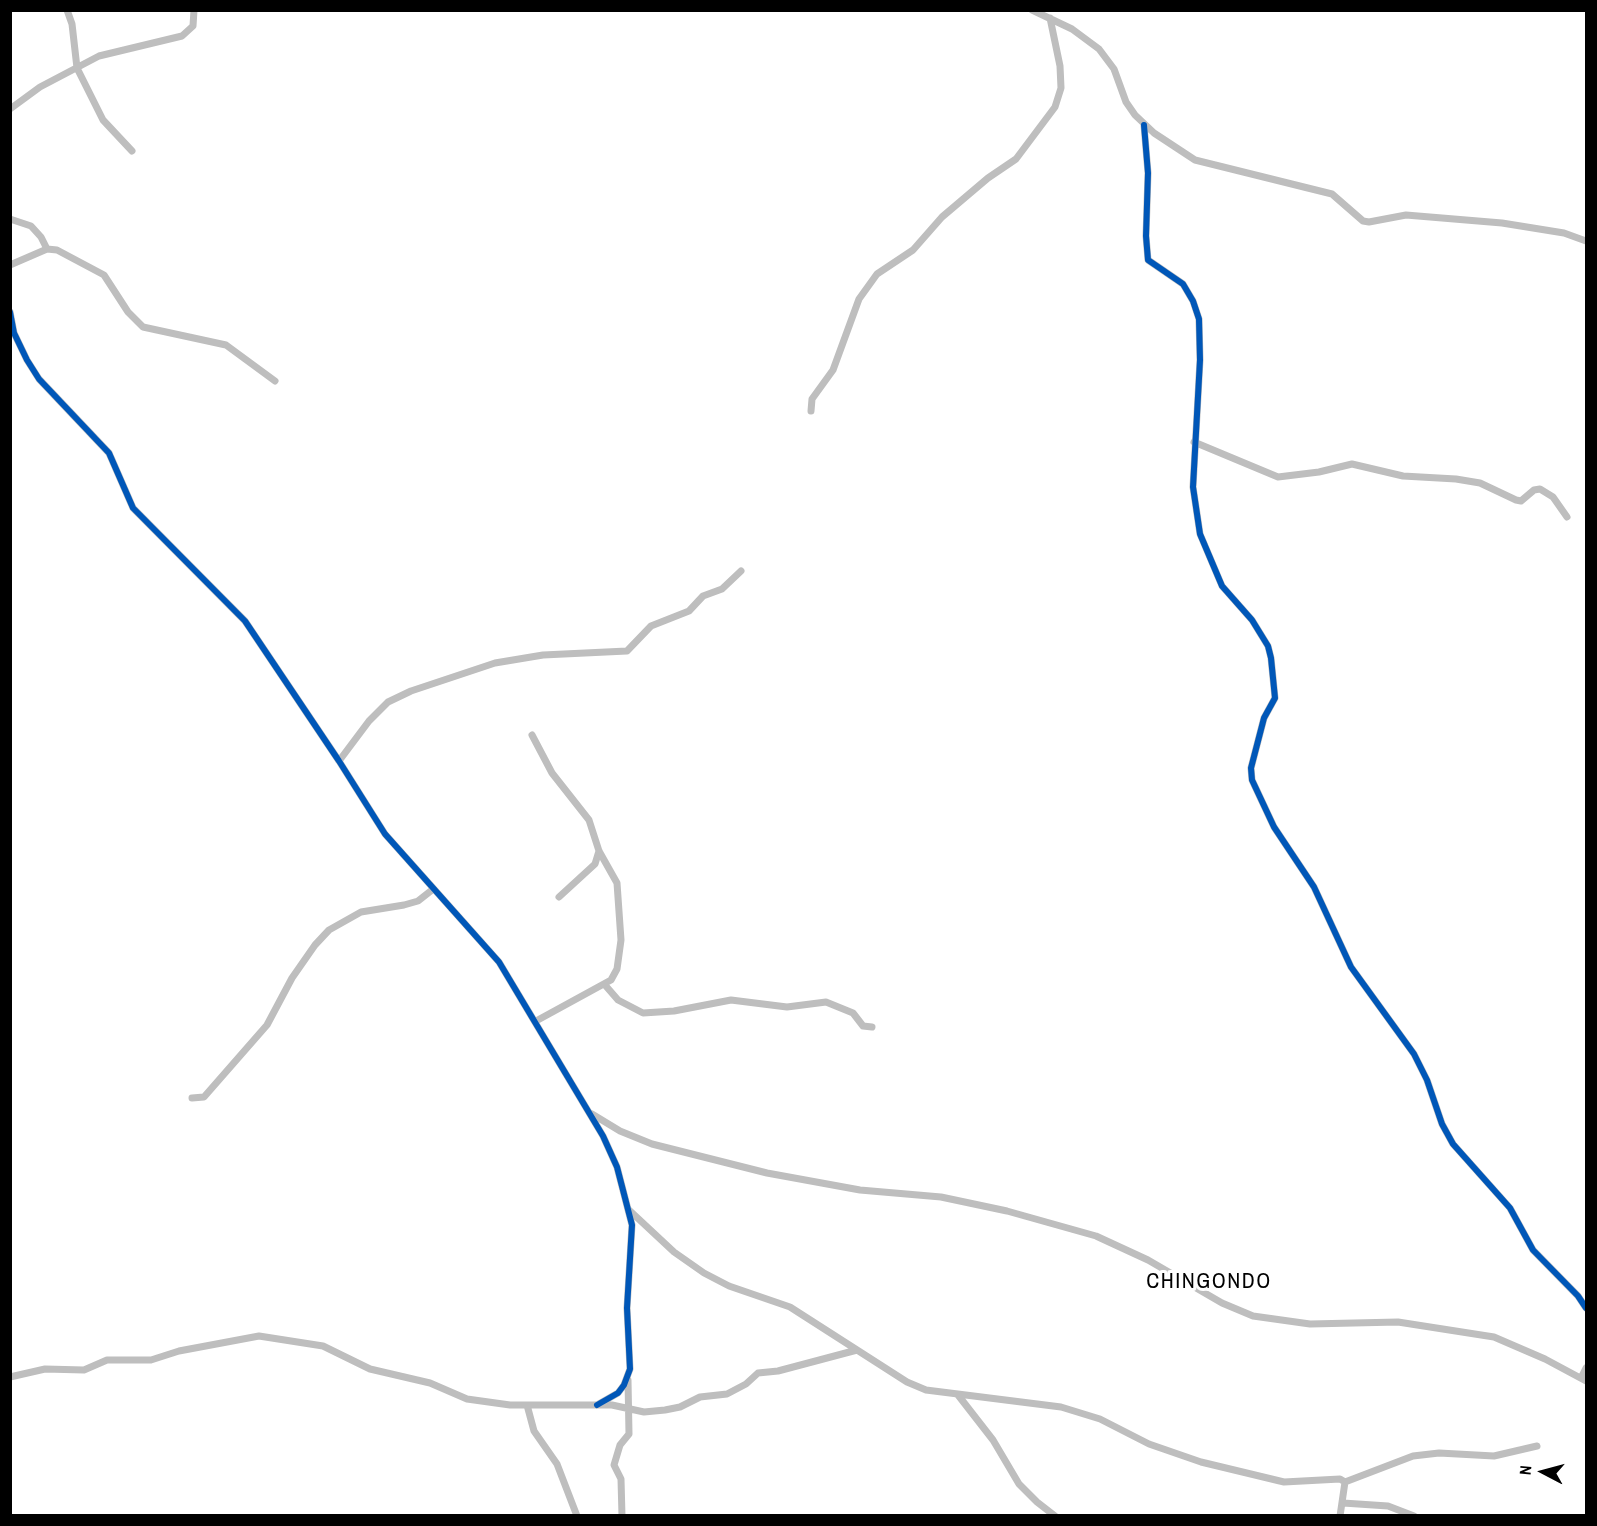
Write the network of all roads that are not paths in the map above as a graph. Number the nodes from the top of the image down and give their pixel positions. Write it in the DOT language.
graph roads {
  1 [pos="67,10"];
  2 [pos="194,10"];
  3 [pos="1032,10"];
  4 [pos="1050,18"];
  5 [pos="77,68"];
  6 [pos="10,109"];
  7 [pos="1144,125"];
  8 [pos="132,151"];
  9 [pos="10,219"];
  10 [pos="1587,241"];
  11 [pos="46,249"];
  12 [pos="10,265"];
  13 [pos="10,312"];
  14 [pos="275,381"];
  15 [pos="811,411"];
  16 [pos="1194,442"];
  17 [pos="1567,517"];
  18 [pos="741,571"];
  19 [pos="532,735"];
  20 [pos="339,761"];
  21 [pos="599,851"];
  22 [pos="432,890"];
  23 [pos="559,897"];
  24 [pos="605,985"];
  25 [pos="536,1021"];
  26 [pos="872,1027"];
  27 [pos="192,1098"];
  28 [pos="590,1113"];
  29 [pos="629,1210"];
  30 [pos="1587,1308"];
  31 [pos="858,1350"];
  32 [pos="1587,1368"];
  33 [pos="10,1377"];
  34 [pos="628,1378"];
  35 [pos="1584,1380"];
  36 [pos="958,1395"];
  37 [pos="527,1405"];
  38 [pos="597,1405"];
  39 [pos="630,1408"];
  40 [pos="1537,1446"];
  41 [pos="1345,1482"];
  42 [pos="1343,1503"];
  43 [pos="577,1515"];
  44 [pos="622,1515"];
  45 [pos="1055,1515"];
  46 [pos="1340,1515"];
  47 [pos="1414,1515"];
  1 -- 5 [label="street"];
  2 -- 5 [label="street"];
  3 -- 4 [label="street"];
  4 -- 7 [label="street"];
  4 -- 15 [label="street"];
  5 -- 6 [label="street"];
  5 -- 8 [label="street"];
  7 -- 10 [label="street"];
  7 -- 16 [label="street"];
  9 -- 11 [label="street"];
  11 -- 12 [label="street"];
  11 -- 14 [label="street"];
  13 -- 20 [label="street"];
  16 -- 17 [label="street"];
  16 -- 30 [label="street"];
  18 -- 20 [label="street"];
  19 -- 21 [label="street"];
  20 -- 22 [label="street"];
  21 -- 23 [label="street"];
  21 -- 24 [label="street"];
  22 -- 25 [label="street"];
  22 -- 27 [label="street"];
  24 -- 25 [label="street"];
  24 -- 26 [label="street"];
  25 -- 28 [label="street"];
  28 -- 29 [label="street"];
  28 -- 35 [label="street"];
  29 -- 31 [label="street"];
  29 -- 34 [label="street"];
  31 -- 36 [label="street"];
  31 -- 39 [label="street"];
  32 -- 35 [label="street"];
  33 -- 37 [label="street"];
  34 -- 38 [label="street"];
  34 -- 39 [label="street"];
  36 -- 41 [label="street"];
  36 -- 45 [label="street"];
  37 -- 38 [label="street"];
  37 -- 43 [label="street"];
  38 -- 39 [label="street"];
  39 -- 44 [label="street"];
  40 -- 41 [label="street"];
  41 -- 42 [label="street"];
  42 -- 46 [label="street"];
  42 -- 47 [label="street"];
}
